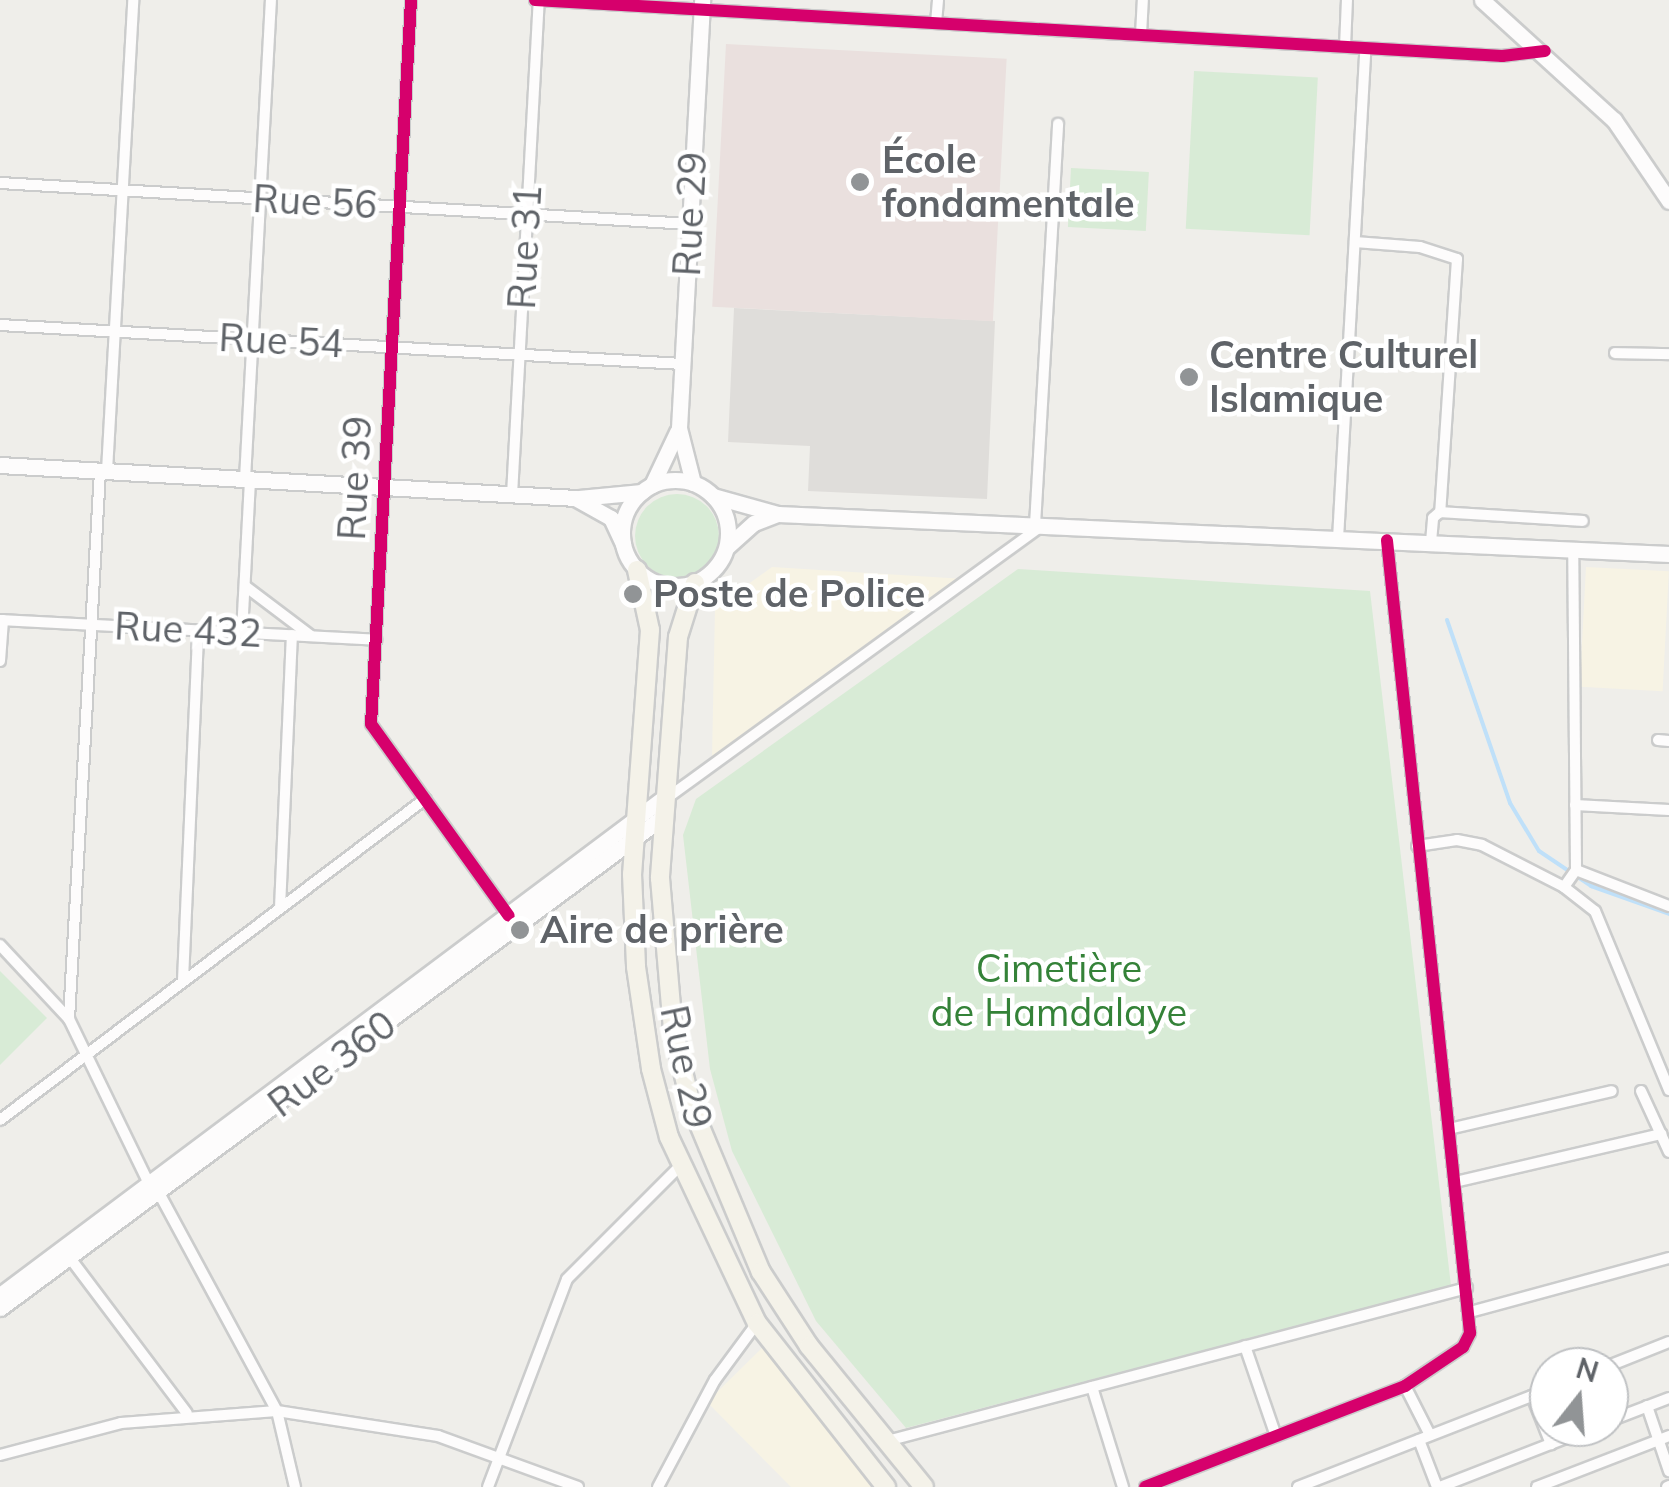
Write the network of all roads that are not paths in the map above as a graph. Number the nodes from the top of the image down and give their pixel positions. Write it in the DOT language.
graph roads {
  1 [pos="133,0"];
  2 [pos="271,0"];
  3 [pos="411,0"];
  4 [pos="538,0"];
  5 [pos="938,0"];
  6 [pos="1143,0"];
  7 [pos="1347,0"];
  8 [pos="1482,0"];
  9 [pos="702,5"];
  10 [pos="936,24"];
  11 [pos="1141,35"];
  12 [pos="1345,47"];
  13 [pos="1365,49"];
  14 [pos="1545,50"];
  15 [pos="1058,124"];
  16 [pos="0,183"];
  17 [pos="122,190"];
  18 [pos="260,198"];
  19 [pos="1669,200"];
  20 [pos="400,207"];
  21 [pos="527,214"];
  22 [pos="690,224"];
  23 [pos="1355,242"];
  24 [pos="0,325"];
  25 [pos="115,331"];
  26 [pos="252,339"];
  27 [pos="392,347"];
  28 [pos="1616,353"];
  29 [pos="1669,354"];
  30 [pos="520,355"];
  31 [pos="682,364"];
  32 [pos="678,428"];
  33 [pos="0,465"];
  34 [pos="103,471"];
  35 [pos="248,480"];
  36 [pos="694,484"];
  37 [pos="384,487"];
  38 [pos="647,488"];
  39 [pos="512,495"];
  40 [pos="714,496"];
  41 [pos="576,498"];
  42 [pos="1440,512"];
  43 [pos="778,514"];
  44 [pos="1584,521"];
  45 [pos="1039,525"];
  46 [pos="1338,539"];
  47 [pos="1386,540"];
  48 [pos="1431,542"];
  49 [pos="623,544"];
  50 [pos="727,547"];
  51 [pos="1573,548"];
  52 [pos="1669,554"];
  53 [pos="637,570"];
  54 [pos="695,583"];
  55 [pos="245,586"];
  56 [pos="1,620"];
  57 [pos="91,625"];
  58 [pos="198,630"];
  59 [pos="242,633"];
  60 [pos="292,635"];
  61 [pos="311,636"];
  62 [pos="376,640"];
  63 [pos="0,661"];
  64 [pos="426,799"];
  65 [pos="664,805"];
  66 [pos="1575,805"];
  67 [pos="1669,810"];
  68 [pos="636,828"];
  69 [pos="1418,846"];
  70 [pos="1576,870"];
  71 [pos="1564,887"];
  72 [pos="1669,906"];
  73 [pos="280,908"];
  74 [pos="509,916"];
  75 [pos="0,945"];
  76 [pos="183,980"];
  77 [pos="70,1019"];
  78 [pos="88,1050"];
  79 [pos="1669,1090"];
  80 [pos="1612,1091"];
  81 [pos="1641,1091"];
  82 [pos="2,1115"];
  83 [pos="1449,1130"];
  84 [pos="1661,1134"];
  85 [pos="1669,1152"];
  86 [pos="679,1166"];
  87 [pos="1455,1182"];
  88 [pos="154,1189"];
  89 [pos="70,1258"];
  90 [pos="1669,1258"];
  91 [pos="1467,1288"];
  92 [pos="0,1295"];
  93 [pos="0,1308"];
  94 [pos="1470,1312"];
  95 [pos="757,1323"];
  96 [pos="1669,1342"];
  97 [pos="1245,1346"];
  98 [pos="1629,1358"];
  99 [pos="1092,1386"];
  100 [pos="1405,1386"];
  101 [pos="1529,1397"];
  102 [pos="1669,1398"];
  103 [pos="1648,1406"];
  104 [pos="277,1410"];
  105 [pos="1629,1413"];
  106 [pos="187,1414"];
  107 [pos="1276,1436"];
  108 [pos="1424,1438"];
  109 [pos="1664,1438"];
  110 [pos="886,1440"];
  111 [pos="1542,1447"];
  112 [pos="499,1453"];
  113 [pos="0,1455"];
  114 [pos="1669,1471"];
  115 [pos="295,1487"];
  116 [pos="488,1487"];
  117 [pos="578,1487"];
  118 [pos="658,1487"];
  119 [pos="886,1487"];
  120 [pos="924,1487"];
  121 [pos="1123,1487"];
  122 [pos="1145,1487"];
  123 [pos="1299,1487"];
  124 [pos="1439,1487"];
  125 [pos="1537,1487"];
  1 -- 17 [label="street"];
  2 -- 18 [label="street"];
  3 -- 20 [label="street, Rue 39"];
  4 -- 9 [label="street"];
  4 -- 21 [label="street, Rue 31"];
  5 -- 10 [label="street"];
  6 -- 11 [label="street"];
  7 -- 12 [label="street"];
  8 -- 14 [label="main road"];
  9 -- 10 [label="street"];
  9 -- 22 [label="main road, Rue 29"];
  10 -- 11 [label="street"];
  11 -- 12 [label="street"];
  12 -- 13 [label="street"];
  13 -- 14 [label="street"];
  13 -- 23 [label="street"];
  14 -- 19 [label="main road"];
  15 -- 45 [label="street"];
  16 -- 17 [label="street, Rue 56"];
  17 -- 18 [label="street, Rue 56"];
  17 -- 25 [label="street"];
  18 -- 20 [label="street, Rue 56"];
  18 -- 26 [label="street"];
  20 -- 21 [label="street, Rue 56"];
  20 -- 27 [label="street, Rue 39"];
  21 -- 22 [label="street, Rue 56"];
  21 -- 30 [label="street, Rue 31"];
  22 -- 31 [label="main road, Rue 29"];
  23 -- 42 [label="street"];
  23 -- 46 [label="street"];
  24 -- 25 [label="street, Rue 54"];
  25 -- 26 [label="street, Rue 54"];
  25 -- 34 [label="street"];
  26 -- 27 [label="street, Rue 54"];
  26 -- 35 [label="street"];
  27 -- 30 [label="street, Rue 54"];
  27 -- 37 [label="street, Rue 39"];
  28 -- 29 [label="street"];
  30 -- 31 [label="street, Rue 54"];
  30 -- 39 [label="street, Rue 31"];
  31 -- 32 [label="main road, Rue 29"];
  32 -- 36 [label="main road, Rue 29"];
  32 -- 38 [label="main road, Rue 29"];
  33 -- 34 [label="main road"];
  34 -- 35 [label="main road"];
  34 -- 57 [label="street"];
  35 -- 37 [label="main road"];
  35 -- 55 [label="street"];
  36 -- 38 [label="main road"];
  36 -- 40 [label="main road"];
  37 -- 39 [label="main road"];
  37 -- 62 [label="street, Rue 39"];
  38 -- 41 [label="main road"];
  38 -- 49 [label="main road"];
  39 -- 41 [label="main road"];
  40 -- 43 [label="main road"];
  40 -- 50 [label="main road"];
  41 -- 49 [label="main road"];
  42 -- 44 [label="street"];
  42 -- 48 [label="street"];
  43 -- 45 [label="main road"];
  43 -- 50 [label="main road"];
  45 -- 46 [label="main road"];
  45 -- 65 [label="street"];
  46 -- 47 [label="main road"];
  47 -- 48 [label="main road"];
  47 -- 69 [label="street"];
  48 -- 51 [label="main road"];
  49 -- 53 [label="main road"];
  50 -- 54 [label="main road"];
  51 -- 52 [label="main road"];
  51 -- 66 [label="street"];
  53 -- 54 [label="main road"];
  53 -- 68 [label="main road"];
  54 -- 65 [label="main road, Rue 29"];
  55 -- 59 [label="street"];
  55 -- 61 [label="street"];
  56 -- 57 [label="street, Rue 432"];
  56 -- 63 [label="street"];
  57 -- 58 [label="street, Rue 432"];
  57 -- 77 [label="street"];
  58 -- 59 [label="street, Rue 432"];
  58 -- 76 [label="street"];
  59 -- 60 [label="street, Rue 432"];
  60 -- 61 [label="street, Rue 432"];
  60 -- 73 [label="street"];
  61 -- 62 [label="street, Rue 432"];
  62 -- 64 [label="street, Rue 39"];
  64 -- 73 [label="street"];
  64 -- 74 [label="street, Rue 39"];
  65 -- 68 [label="main road, Rue 360"];
  65 -- 110 [label="main road, Rue 29"];
  66 -- 67 [label="street"];
  66 -- 70 [label="street"];
  68 -- 74 [label="main road"];
  68 -- 86 [label="main road"];
  68 -- 88 [label="main road, Rue 360"];
  69 -- 71 [label="street"];
  69 -- 83 [label="street"];
  70 -- 71 [label="street"];
  70 -- 72 [label="street"];
  71 -- 79 [label="street"];
  73 -- 76 [label="street"];
  74 -- 88 [label="main road"];
  75 -- 77 [label="street"];
  76 -- 78 [label="street"];
  77 -- 78 [label="street"];
  78 -- 82 [label="street"];
  78 -- 88 [label="street"];
  80 -- 83 [label="street"];
  81 -- 84 [label="street"];
  83 -- 87 [label="street"];
  84 -- 85 [label="street"];
  84 -- 87 [label="street"];
  86 -- 95 [label="main road"];
  86 -- 112 [label="street"];
  87 -- 91 [label="street"];
  88 -- 89 [label="main road, Rue 360"];
  88 -- 92 [label="main road"];
  88 -- 104 [label="street"];
  89 -- 93 [label="main road, Rue 360"];
  89 -- 106 [label="street"];
  90 -- 94 [label="street"];
  91 -- 94 [label="street"];
  91 -- 97 [label="street"];
  94 -- 100 [label="street"];
  95 -- 118 [label="street"];
  95 -- 119 [label="main road"];
  96 -- 98 [label="street"];
  97 -- 99 [label="street"];
  97 -- 107 [label="street"];
  99 -- 110 [label="street"];
  99 -- 121 [label="street"];
  100 -- 107 [label="street"];
  100 -- 108 [label="street"];
  101 -- 108 [label="street"];
  102 -- 103 [label="street"];
  103 -- 105 [label="street"];
  103 -- 109 [label="street"];
  104 -- 106 [label="street"];
  104 -- 112 [label="street"];
  104 -- 115 [label="street"];
  106 -- 113 [label="street"];
  107 -- 122 [label="street"];
  108 -- 123 [label="street"];
  108 -- 124 [label="street"];
  109 -- 114 [label="street"];
  109 -- 125 [label="street"];
  110 -- 120 [label="main road, Rue 29"];
  111 -- 124 [label="street"];
  112 -- 116 [label="street"];
  112 -- 117 [label="street"];
}
